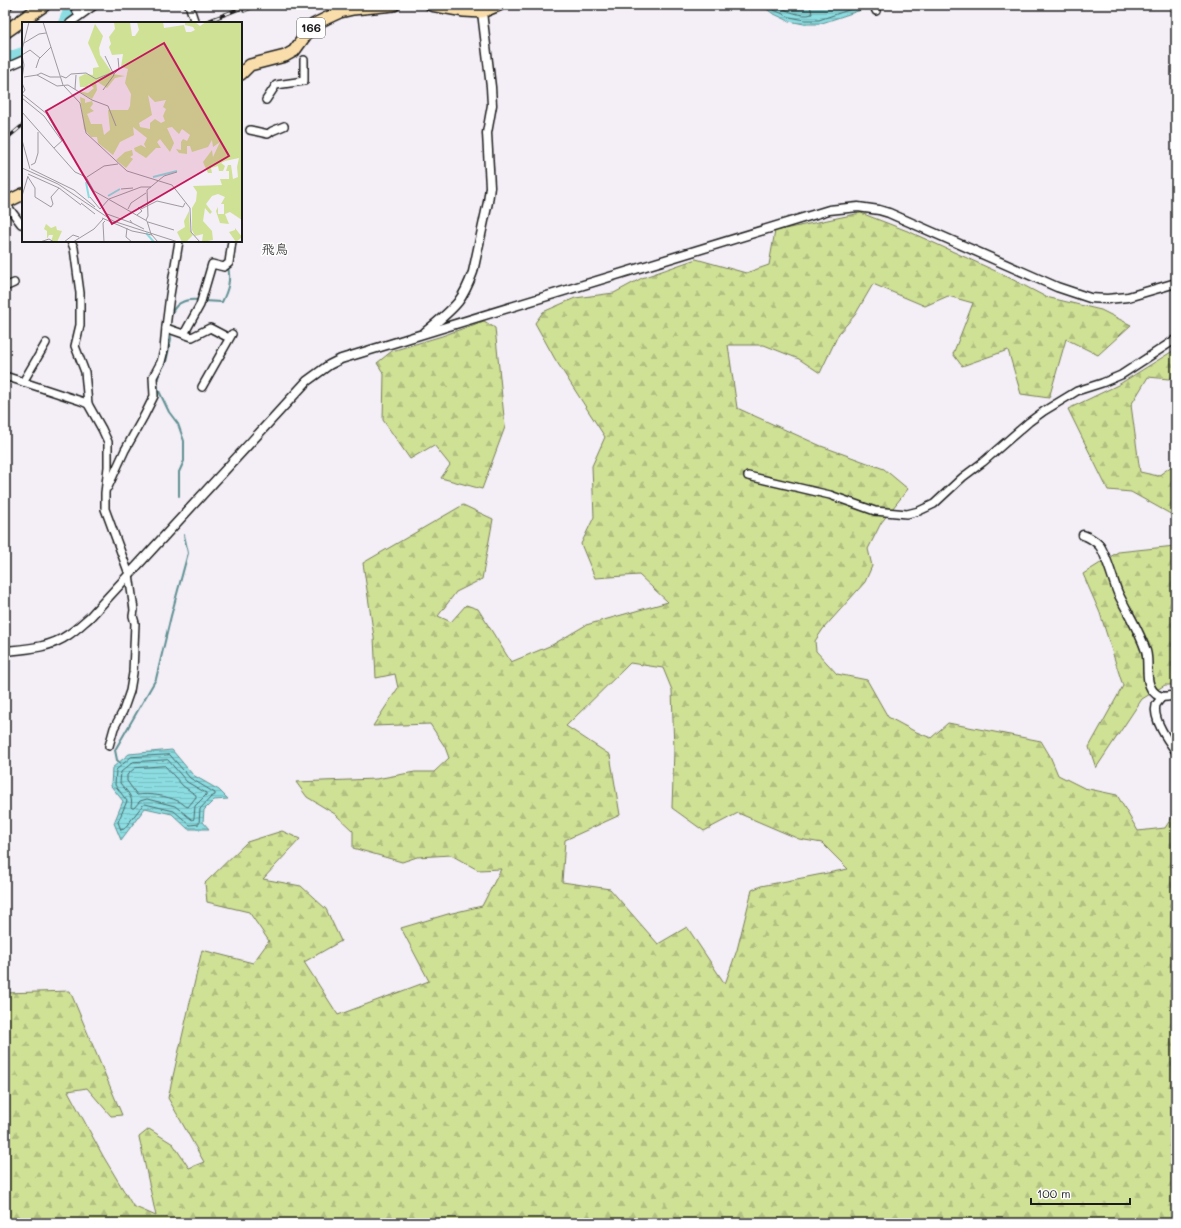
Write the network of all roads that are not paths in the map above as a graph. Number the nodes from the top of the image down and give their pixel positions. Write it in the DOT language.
graph roads {
  1 [pos="9,5"];
  2 [pos="37,5"];
  3 [pos="44,5"];
  4 [pos="53,5"];
  5 [pos="74,5"];
  6 [pos="95,5"];
  7 [pos="189,5"];
  8 [pos="394,5"];
  9 [pos="431,5"];
  10 [pos="499,5"];
  11 [pos="5,8"];
  12 [pos="482,12"];
  13 [pos="80,15"];
  14 [pos="28,22"];
  15 [pos="71,22"];
  16 [pos="195,22"];
  17 [pos="22,26"];
  18 [pos="5,27"];
  19 [pos="5,32"];
  20 [pos="5,37"];
  21 [pos="22,60"];
  22 [pos="304,60"];
  23 [pos="5,68"];
  24 [pos="242,73"];
  25 [pos="266,100"];
  26 [pos="284,126"];
  27 [pos="250,130"];
  28 [pos="22,194"];
  29 [pos="5,203"];
  30 [pos="5,209"];
  31 [pos="22,224"];
  32 [pos="71,242"];
  33 [pos="180,242"];
  34 [pos="232,242"];
  35 [pos="14,283"];
  36 [pos="1176,283"];
  37 [pos="5,287"];
  38 [pos="169,329"];
  39 [pos="184,334"];
  40 [pos="424,334"];
  41 [pos="1176,339"];
  42 [pos="46,343"];
  43 [pos="5,376"];
  44 [pos="23,382"];
  45 [pos="202,387"];
  46 [pos="88,404"];
  47 [pos="748,476"];
  48 [pos="105,493"];
  49 [pos="1083,535"];
  50 [pos="129,574"];
  51 [pos="5,651"];
  52 [pos="1176,695"];
  53 [pos="1162,697"];
  54 [pos="109,746"];
  55 [pos="1176,752"];
  1 -- 11 [label="street"];
  2 -- 18 [label="highway"];
  3 -- 19 [label="highway"];
  4 -- 14 [label="street"];
  5 -- 13 [label="street"];
  6 -- 13 [label="street"];
  7 -- 16 [label="street"];
  8 -- 24 [label="highway, 166"];
  9 -- 12 [label="highway"];
  10 -- 12 [label="highway"];
  12 -- 40 [label="street"];
  13 -- 15 [label="street"];
  17 -- 20 [label="street"];
  21 -- 23 [label="street"];
  22 -- 25 [label="street"];
  26 -- 27 [label="street"];
  28 -- 29 [label="highway"];
  30 -- 31 [label="street"];
  32 -- 46 [label="street"];
  33 -- 38 [label="street"];
  34 -- 39 [label="street"];
  35 -- 37 [label="street"];
  36 -- 40 [label="street"];
  38 -- 39 [label="street"];
  38 -- 48 [label="street"];
  39 -- 45 [label="street"];
  40 -- 50 [label="street"];
  41 -- 47 [label="street"];
  42 -- 44 [label="street"];
  43 -- 44 [label="street"];
  44 -- 46 [label="street"];
  46 -- 48 [label="street"];
  48 -- 50 [label="street"];
  49 -- 53 [label="street"];
  50 -- 51 [label="street"];
  50 -- 54 [label="street"];
  52 -- 53 [label="street"];
  53 -- 55 [label="street"];
}
